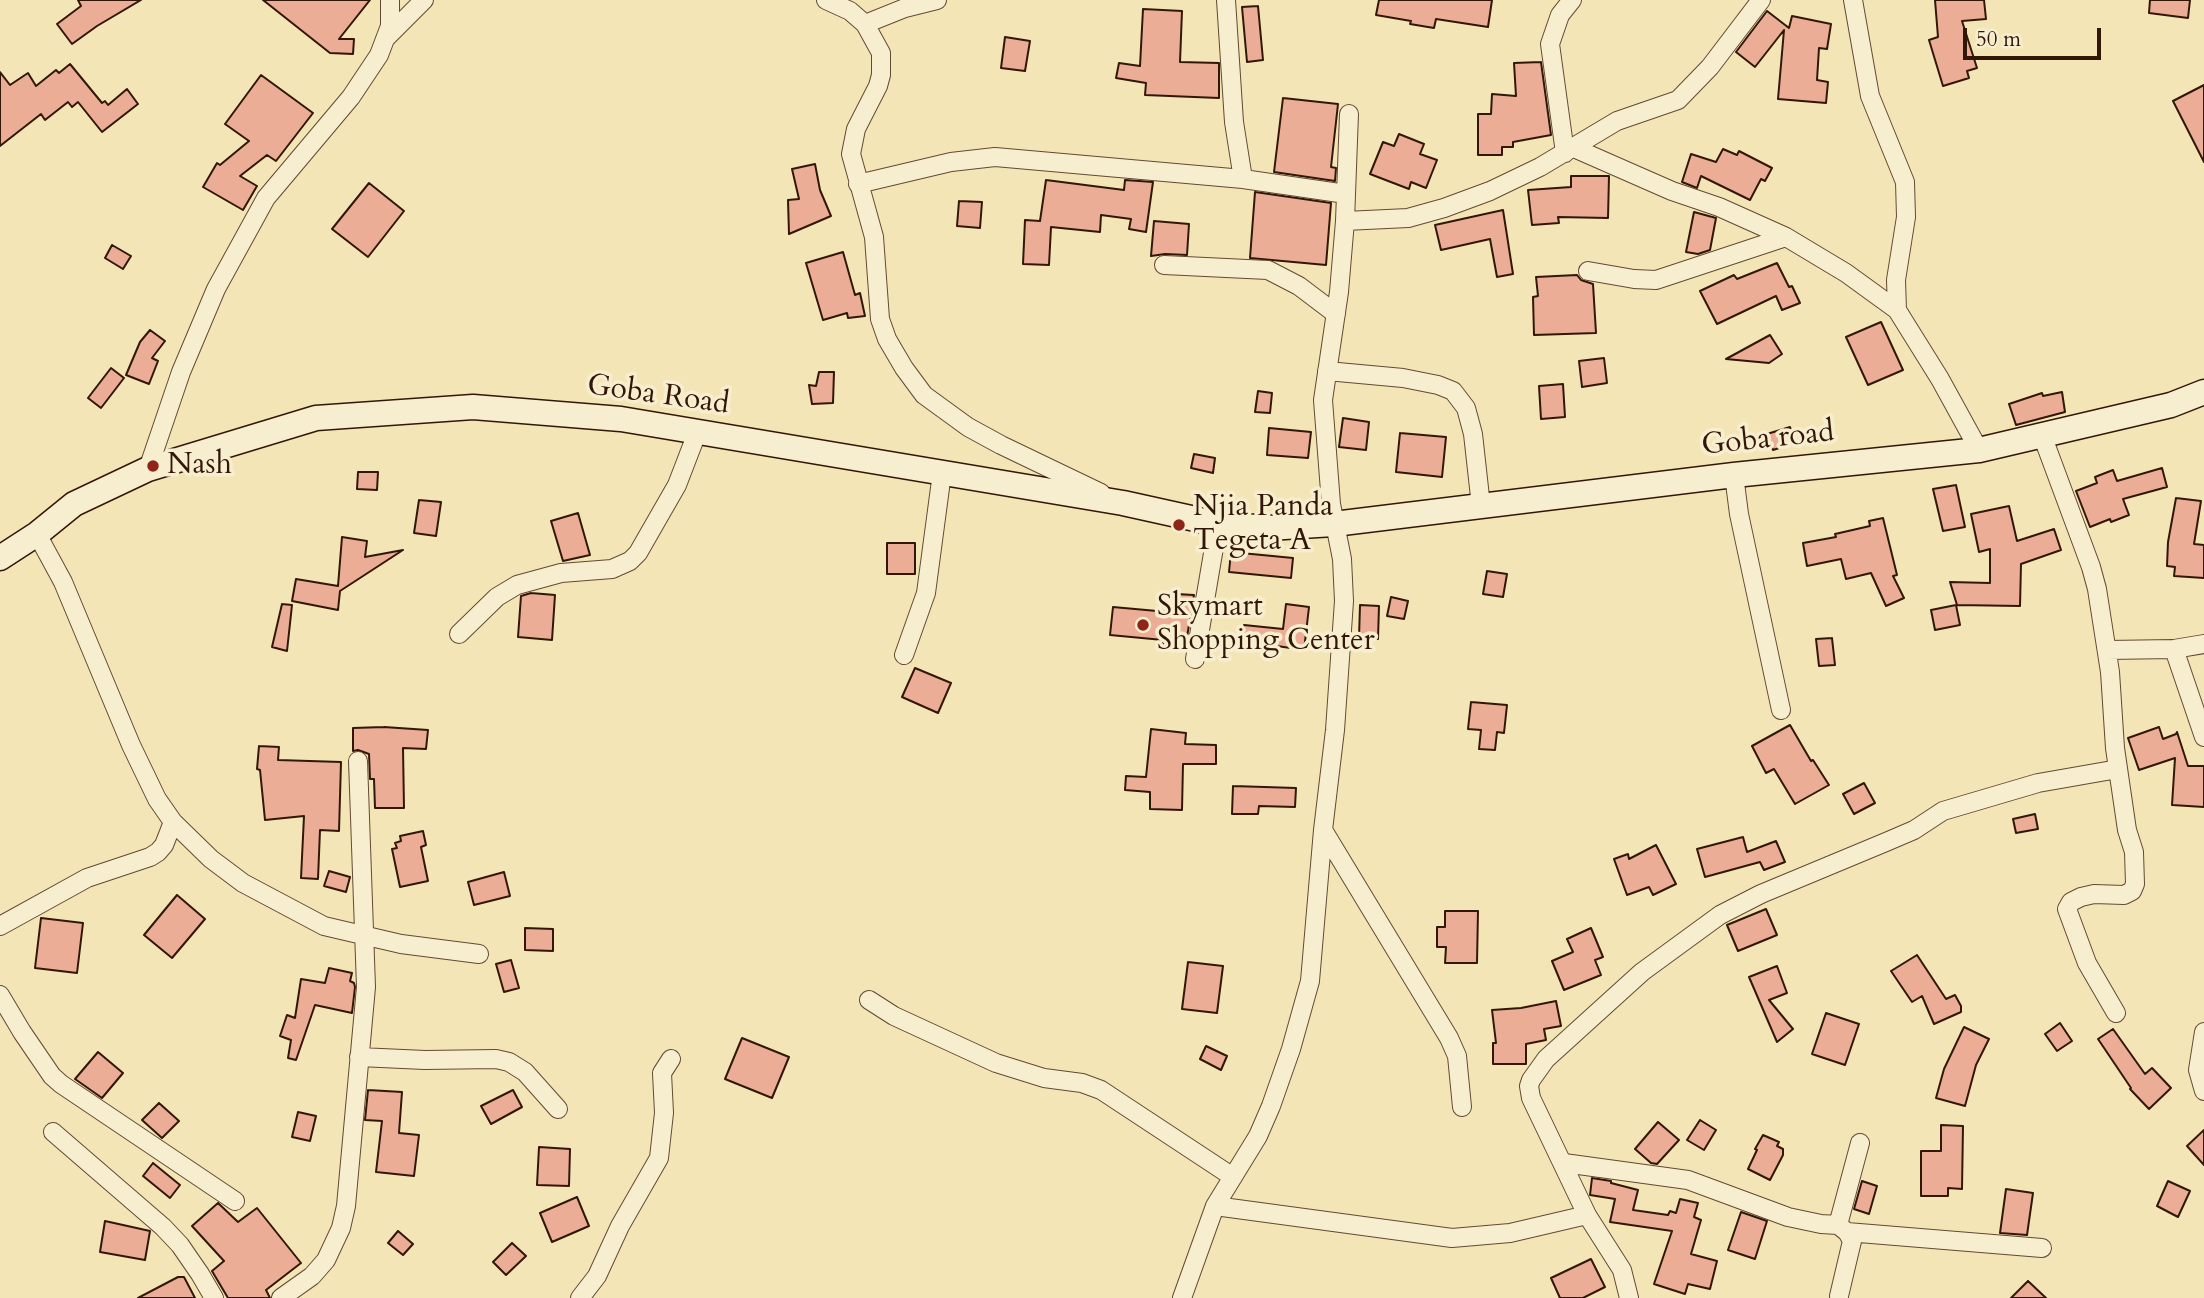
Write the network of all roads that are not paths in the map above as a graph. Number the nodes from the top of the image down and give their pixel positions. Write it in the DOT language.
graph roads {
  1 [pos="390,0"];
  2 [pos="424,0"];
  3 [pos="825,0"];
  4 [pos="937,0"];
  5 [pos="1226,0"];
  6 [pos="1572,0"];
  7 [pos="1761,0"];
  8 [pos="1853,0"];
  9 [pos="865,24"];
  10 [pos="386,39"];
  11 [pos="1349,114"];
  12 [pos="1570,150"];
  13 [pos="1242,179"];
  14 [pos="858,184"];
  15 [pos="1346,194"];
  16 [pos="1345,221"];
  17 [pos="1786,237"];
  18 [pos="1164,265"];
  19 [pos="1588,271"];
  20 [pos="1897,310"];
  21 [pos="1336,314"];
  22 [pos="1327,371"];
  23 [pos="2198,398"];
  24 [pos="697,433"];
  25 [pos="2042,435"];
  26 [pos="1979,450"];
  27 [pos="148,469"];
  28 [pos="942,473"];
  29 [pos="1734,475"];
  30 [pos="1123,503"];
  31 [pos="1481,506"];
  32 [pos="1218,524"];
  33 [pos="1334,524"];
  34 [pos="37,534"];
  35 [pos="0,558"];
  36 [pos="459,634"];
  37 [pos="2204,644"];
  38 [pos="2174,649"];
  39 [pos="2107,650"];
  40 [pos="904,655"];
  41 [pos="1195,659"];
  42 [pos="1781,710"];
  43 [pos="2204,737"];
  44 [pos="358,761"];
  45 [pos="2118,769"];
  46 [pos="173,822"];
  47 [pos="1322,830"];
  48 [pos="0,926"];
  49 [pos="365,937"];
  50 [pos="479,954"];
  51 [pos="0,995"];
  52 [pos="869,1000"];
  53 [pos="2116,1013"];
  54 [pos="2204,1032"];
  55 [pos="359,1056"];
  56 [pos="671,1059"];
  57 [pos="2204,1091"];
  58 [pos="1462,1107"];
  59 [pos="558,1108"];
  60 [pos="53,1132"];
  61 [pos="1860,1143"];
  62 [pos="1564,1163"];
  63 [pos="1233,1177"];
  64 [pos="235,1200"];
  65 [pos="1215,1206"];
  66 [pos="1587,1215"];
  67 [pos="1843,1228"];
  68 [pos="2042,1248"];
  69 [pos="1839,1296"];
  70 [pos="214,1298"];
  71 [pos="281,1298"];
  72 [pos="580,1298"];
  73 [pos="1182,1298"];
  74 [pos="1629,1298"];
  1 -- 10 [label="street"];
  2 -- 10 [label="street"];
  3 -- 9 [label="street"];
  4 -- 9 [label="street"];
  5 -- 13 [label="street"];
  6 -- 12 [label="street"];
  7 -- 12 [label="street"];
  8 -- 20 [label="street"];
  9 -- 14 [label="street"];
  10 -- 27 [label="street"];
  11 -- 15 [label="street"];
  12 -- 16 [label="street"];
  12 -- 17 [label="street"];
  13 -- 14 [label="street"];
  13 -- 15 [label="street"];
  14 -- 30 [label="street"];
  15 -- 16 [label="street"];
  16 -- 21 [label="street"];
  17 -- 19 [label="street"];
  17 -- 20 [label="street"];
  18 -- 21 [label="street"];
  20 -- 26 [label="street"];
  21 -- 22 [label="street"];
  22 -- 31 [label="street"];
  22 -- 33 [label="street"];
  23 -- 25 [label="main road, Goba road"];
  24 -- 27 [label="main road, Goba Road"];
  24 -- 28 [label="main road, Goba Road"];
  24 -- 36 [label="street"];
  25 -- 26 [label="main road, Goba road"];
  25 -- 39 [label="street"];
  26 -- 29 [label="main road, Goba road"];
  27 -- 34 [label="main road, Goba Road"];
  28 -- 30 [label="main road, Goba Road"];
  28 -- 40 [label="street"];
  29 -- 31 [label="main road, Goba road"];
  29 -- 42 [label="street"];
  30 -- 32 [label="main road, Goba Road"];
  31 -- 33 [label="main road, Goba road"];
  32 -- 33 [label="main road, Goba Road"];
  32 -- 41 [label="street"];
  33 -- 47 [label="street"];
  34 -- 35 [label="main road, Goba Road"];
  34 -- 46 [label="street"];
  37 -- 38 [label="street"];
  38 -- 39 [label="street"];
  38 -- 43 [label="street"];
  39 -- 45 [label="street"];
  44 -- 49 [label="street"];
  45 -- 53 [label="street"];
  45 -- 62 [label="street"];
  46 -- 48 [label="street"];
  46 -- 49 [label="street"];
  47 -- 58 [label="street"];
  47 -- 63 [label="street"];
  49 -- 50 [label="street"];
  49 -- 55 [label="street"];
  51 -- 64 [label="street"];
  52 -- 63 [label="street"];
  54 -- 57 [label="street"];
  55 -- 59 [label="street"];
  55 -- 71 [label="street"];
  56 -- 72 [label="street"];
  60 -- 70 [label="street"];
  61 -- 67 [label="street"];
  62 -- 66 [label="street"];
  62 -- 67 [label="street"];
  63 -- 65 [label="street"];
  65 -- 66 [label="street"];
  65 -- 73 [label="street"];
  66 -- 74 [label="street"];
  67 -- 68 [label="street"];
  67 -- 69 [label="street"];
}
